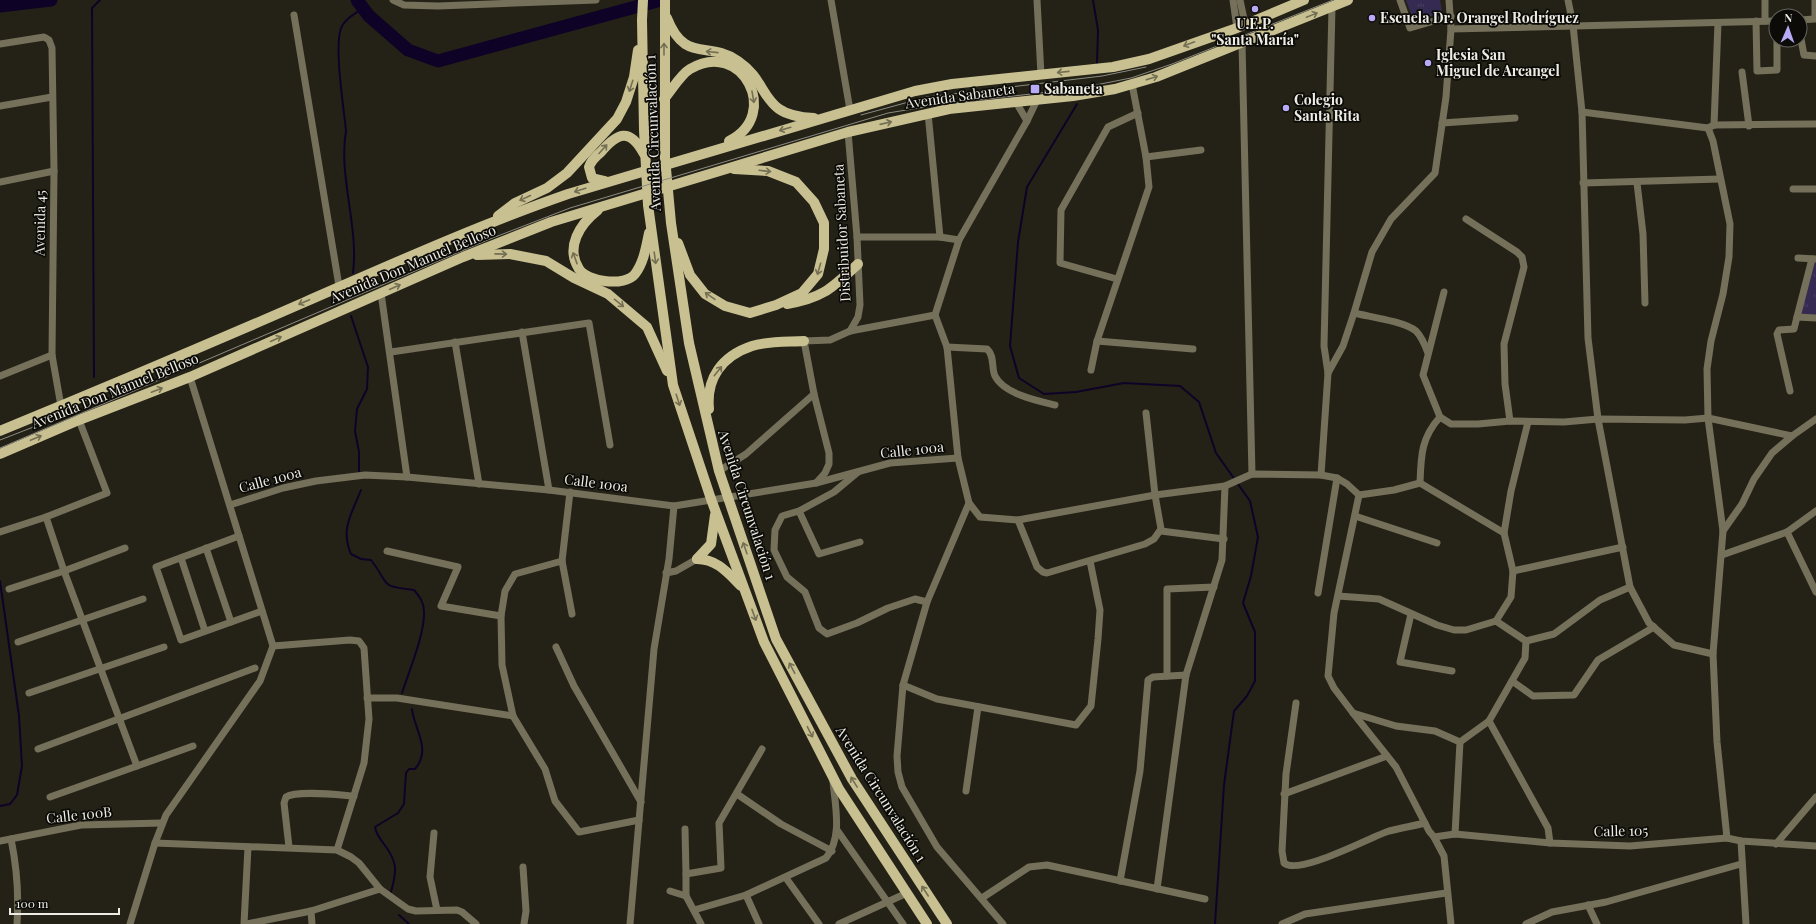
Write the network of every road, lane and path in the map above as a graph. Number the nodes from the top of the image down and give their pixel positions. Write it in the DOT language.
graph roads {
  1 [pos="393,0"];
  2 [pos="582,0"];
  3 [pos="596,0"];
  4 [pos="643,0"];
  5 [pos="665,0"];
  6 [pos="831,0"];
  7 [pos="1037,0"];
  8 [pos="1233,0"];
  9 [pos="1240,0"];
  10 [pos="1304,0"];
  11 [pos="1348,0"];
  12 [pos="1400,0"];
  13 [pos="1449,0"];
  14 [pos="1568,0"];
  15 [pos="1765,0"];
  16 [pos="1815,0"];
  17 [pos="546,1"];
  18 [pos="404,2"];
  19 [pos="475,2"];
  20 [pos="509,2"];
  21 [pos="438,3"];
  22 [pos="1332,7"];
  23 [pos="664,12"];
  24 [pos="294,15"];
  25 [pos="1451,16"];
  26 [pos="1808,19"];
  27 [pos="642,20"];
  28 [pos="1756,21"];
  29 [pos="1765,21"];
  30 [pos="1718,23"];
  31 [pos="1573,25"];
  32 [pos="1241,26"];
  33 [pos="1451,29"];
  34 [pos="1242,43"];
  35 [pos="0,44"];
  36 [pos="1776,48"];
  37 [pos="1803,48"];
  38 [pos="1816,56"];
  39 [pos="1742,72"];
  40 [pos="1041,75"];
  41 [pos="1132,84"];
  42 [pos="52,97"];
  43 [pos="664,99"];
  44 [pos="1037,100"];
  45 [pos="1016,102"];
  46 [pos="0,106"];
  47 [pos="850,110"];
  48 [pos="1582,112"];
  49 [pos="928,113"];
  50 [pos="1138,113"];
  51 [pos="822,118"];
  52 [pos="1515,118"];
  53 [pos="1027,121"];
  54 [pos="1442,123"];
  55 [pos="1816,124"];
  56 [pos="1711,126"];
  57 [pos="1749,126"];
  58 [pos="848,132"];
  59 [pos="1201,150"];
  60 [pos="707,152"];
  61 [pos="1146,157"];
  62 [pos="645,160"];
  63 [pos="726,169"];
  64 [pos="54,171"];
  65 [pos="1720,179"];
  66 [pos="610,181"];
  67 [pos="0,182"];
  68 [pos="1583,183"];
  69 [pos="1637,183"];
  70 [pos="1793,189"];
  71 [pos="1816,189"];
  72 [pos="605,205"];
  73 [pos="1466,219"];
  74 [pos="671,223"];
  75 [pos="489,224"];
  76 [pos="651,227"];
  77 [pos="857,237"];
  78 [pos="940,237"];
  79 [pos="959,240"];
  80 [pos="463,257"];
  81 [pos="1798,258"];
  82 [pos="1814,259"];
  83 [pos="858,264"];
  84 [pos="1117,279"];
  85 [pos="339,286"];
  86 [pos="1444,292"];
  87 [pos="381,293"];
  88 [pos="1645,303"];
  89 [pos="776,306"];
  90 [pos="1354,314"];
  91 [pos="935,316"];
  92 [pos="1796,317"];
  93 [pos="1816,318"];
  94 [pos="850,331"];
  95 [pos="522,332"];
  96 [pos="804,340"];
  97 [pos="1097,341"];
  98 [pos="455,342"];
  99 [pos="947,347"];
  100 [pos="1193,349"];
  101 [pos="391,352"];
  102 [pos="1428,353"];
  103 [pos="52,355"];
  104 [pos="1091,370"];
  105 [pos="1328,373"];
  106 [pos="0,376"];
  107 [pos="190,377"];
  108 [pos="673,385"];
  109 [pos="1790,392"];
  110 [pos="814,394"];
  111 [pos="1055,405"];
  112 [pos="61,406"];
  113 [pos="1146,413"];
  114 [pos="1440,417"];
  115 [pos="1598,418"];
  116 [pos="1708,418"];
  117 [pos="1816,419"];
  118 [pos="79,420"];
  119 [pos="1510,421"];
  120 [pos="1528,422"];
  121 [pos="0,431"];
  122 [pos="1792,436"];
  123 [pos="610,444"];
  124 [pos="712,449"];
  125 [pos="0,454"];
  126 [pos="958,458"];
  127 [pos="719,471"];
  128 [pos="860,471"];
  129 [pos="1252,474"];
  130 [pos="1321,475"];
  131 [pos="407,477"];
  132 [pos="1337,478"];
  133 [pos="816,483"];
  134 [pos="1420,483"];
  135 [pos="479,484"];
  136 [pos="1228,485"];
  137 [pos="549,490"];
  138 [pos="570,492"];
  139 [pos="1155,495"];
  140 [pos="1359,495"];
  141 [pos="969,503"];
  142 [pos="230,505"];
  143 [pos="674,506"];
  144 [pos="799,511"];
  145 [pos="1816,511"];
  146 [pos="716,512"];
  147 [pos="46,516"];
  148 [pos="1355,516"];
  149 [pos="1018,520"];
  150 [pos="1161,531"];
  151 [pos="1723,531"];
  152 [pos="0,532"];
  153 [pos="1787,532"];
  154 [pos="1504,533"];
  155 [pos="239,536"];
  156 [pos="1224,539"];
  157 [pos="860,542"];
  158 [pos="1437,543"];
  159 [pos="1623,547"];
  160 [pos="125,548"];
  161 [pos="206,548"];
  162 [pos="387,551"];
  163 [pos="1722,555"];
  164 [pos="181,558"];
  165 [pos="698,559"];
  166 [pos="562,561"];
  167 [pos="1090,561"];
  168 [pos="64,571"];
  169 [pos="1513,571"];
  170 [pos="666,573"];
  171 [pos="1214,587"];
  172 [pos="1630,587"];
  173 [pos="8,589"];
  174 [pos="745,590"];
  175 [pos="1318,592"];
  176 [pos="1816,592"];
  177 [pos="1338,596"];
  178 [pos="142,599"];
  179 [pos="927,602"];
  180 [pos="262,611"];
  181 [pos="572,614"];
  182 [pos="1411,614"];
  183 [pos="501,616"];
  184 [pos="82,620"];
  185 [pos="1496,621"];
  186 [pos="231,622"];
  187 [pos="1654,627"];
  188 [pos="205,631"];
  189 [pos="1526,641"];
  190 [pos="18,642"];
  191 [pos="272,646"];
  192 [pos="164,647"];
  193 [pos="556,647"];
  194 [pos="1713,654"];
  195 [pos="255,668"];
  196 [pos="101,669"];
  197 [pos="1452,671"];
  198 [pos="1186,675"];
  199 [pos="1167,676"];
  200 [pos="1512,681"];
  201 [pos="903,685"];
  202 [pos="29,693"];
  203 [pos="367,698"];
  204 [pos="1296,703"];
  205 [pos="978,707"];
  206 [pos="1353,713"];
  207 [pos="513,716"];
  208 [pos="120,718"];
  209 [pos="1489,721"];
  210 [pos="1460,742"];
  211 [pos="193,746"];
  212 [pos="38,749"];
  213 [pos="762,749"];
  214 [pos="1387,756"];
  215 [pos="137,766"];
  216 [pos="832,776"];
  217 [pos="966,791"];
  218 [pos="737,794"];
  219 [pos="1284,794"];
  220 [pos="354,796"];
  221 [pos="1816,797"];
  222 [pos="50,798"];
  223 [pos="641,803"];
  224 [pos="639,820"];
  225 [pos="162,823"];
  226 [pos="1425,823"];
  227 [pos="685,829"];
  228 [pos="837,830"];
  229 [pos="434,833"];
  230 [pos="1455,834"];
  231 [pos="1434,837"];
  232 [pos="1727,838"];
  233 [pos="11,839"];
  234 [pos="0,841"];
  235 [pos="1741,841"];
  236 [pos="1550,842"];
  237 [pos="155,843"];
  238 [pos="1776,844"];
  239 [pos="1816,846"];
  240 [pos="248,847"];
  241 [pos="289,847"];
  242 [pos="337,850"];
  243 [pos="832,851"];
  244 [pos="1741,864"];
  245 [pos="523,867"];
  246 [pos="686,874"];
  247 [pos="786,878"];
  248 [pos="1120,881"];
  249 [pos="380,889"];
  250 [pos="1158,889"];
  251 [pos="670,891"];
  252 [pos="907,893"];
  253 [pos="1446,893"];
  254 [pos="746,895"];
  255 [pos="686,896"];
  256 [pos="982,898"];
  257 [pos="1205,899"];
  258 [pos="888,902"];
  259 [pos="1588,905"];
  260 [pos="437,910"];
  261 [pos="694,910"];
  262 [pos="311,911"];
  263 [pos="17,924"];
  264 [pos="130,924"];
  265 [pos="246,924"];
  266 [pos="312,924"];
  267 [pos="476,924"];
  268 [pos="524,924"];
  269 [pos="630,924"];
  270 [pos="701,924"];
  271 [pos="759,924"];
  272 [pos="819,924"];
  273 [pos="839,924"];
  274 [pos="903,924"];
  275 [pos="927,924"];
  276 [pos="946,924"];
  277 [pos="1003,924"];
  278 [pos="1282,924"];
  279 [pos="1451,924"];
  280 [pos="1526,924"];
  281 [pos="1597,924"];
  282 [pos="1746,924"];
  1 -- 18 [label="street"];
  2 -- 3 [label="street"];
  2 -- 17 [label="street"];
  4 -- 27 [label="main road, Avenida Circunvalación 1"];
  5 -- 23 [label="main road, Avenida Circunvalación 1"];
  6 -- 47 [label="street"];
  7 -- 40 [label="street"];
  8 -- 32 [label="street"];
  9 -- 32 [label="street"];
  10 -- 32 [label="main road, Avenida Sabaneta"];
  11 -- 22 [label="main road, Avenida Sabaneta"];
  12 -- 25 [label="street"];
  13 -- 25 [label="street"];
  14 -- 31 [label="street"];
  15 -- 29 [label="street"];
  16 -- 26 [label="street"];
  17 -- 20 [label="street"];
  18 -- 21 [label="street"];
  19 -- 20 [label="street"];
  19 -- 21 [label="street"];
  34 -- 22 [label="main road, Avenida Sabaneta, one-way"];
  22 -- 105 [label="street"];
  43 -- 23 [label="main road, Avenida Circunvalación 1, one-way"];
  51 -- 23 [label="main road, one-way"];
  24 -- 85 [label="street"];
  25 -- 33 [label="street"];
  27 -- 62 [label="main road, Avenida Circunvalación 1"];
  27 -- 75 [label="main road, one-way"];
  28 -- 29 [label="street"];
  28 -- 30 [label="street"];
  28 -- 36 [label="street"];
  30 -- 31 [label="street"];
  30 -- 56 [label="street"];
  31 -- 33 [label="street"];
  31 -- 48 [label="street"];
  32 -- 40 [label="main road, Avenida Sabaneta, one-way"];
  33 -- 54 [label="street"];
  41 -- 34 [label="main road, Avenida Sabaneta, one-way"];
  34 -- 129 [label="street"];
  35 -- 42 [label="street, Avenida 45"];
  37 -- 38 [label="street"];
  39 -- 57 [label="street"];
  40 -- 47 [label="main road, Avenida Sabaneta"];
  41 -- 44 [label="main road, Avenida Sabaneta"];
  41 -- 50 [label="street"];
  42 -- 46 [label="street"];
  42 -- 64 [label="street, Avenida 45"];
  43 -- 60 [label="main road, one-way"];
  43 -- 74 [label="main road, Avenida Circunvalación 1"];
  44 -- 45 [label="main road, Avenida Sabaneta"];
  44 -- 53 [label="street"];
  45 -- 49 [label="main road, Avenida Sabaneta"];
  45 -- 53 [label="street"];
  47 -- 51 [label="main road, Avenida Sabaneta"];
  48 -- 56 [label="street"];
  48 -- 68 [label="street"];
  58 -- 49 [label="main road, Avenida Sabaneta, one-way"];
  49 -- 78 [label="street"];
  50 -- 61 [label="street"];
  50 -- 84 [label="street"];
  51 -- 60 [label="main road, Avenida Don Manuel Belloso, one-way"];
  52 -- 54 [label="street"];
  53 -- 79 [label="street"];
  54 -- 90 [label="street"];
  55 -- 57 [label="street"];
  56 -- 57 [label="street"];
  56 -- 65 [label="street"];
  58 -- 63 [label="main road, Avenida Don Manuel Belloso"];
  58 -- 77 [label="street, Distribuidor Sabaneta"];
  59 -- 61 [label="street"];
  60 -- 66 [label="main road, Avenida Don Manuel Belloso"];
  61 -- 84 [label="street"];
  66 -- 62 [label="main road, one-way"];
  62 -- 76 [label="main road, Avenida Circunvalación 1"];
  63 -- 72 [label="main road, Avenida Don Manuel Belloso"];
  63 -- 89 [label="main road, one-way"];
  64 -- 67 [label="street"];
  64 -- 103 [label="street, Avenida 45"];
  65 -- 69 [label="street"];
  65 -- 116 [label="street"];
  66 -- 75 [label="main road, Avenida Don Manuel Belloso, one-way"];
  68 -- 69 [label="street"];
  68 -- 115 [label="street"];
  69 -- 88 [label="street"];
  70 -- 71 [label="street"];
  76 -- 72 [label="main road, one-way"];
  72 -- 80 [label="main road, Avenida Don Manuel Belloso"];
  73 -- 119 [label="street"];
  89 -- 74 [label="main road, one-way"];
  74 -- 124 [label="main road, Avenida Circunvalación 1"];
  75 -- 85 [label="main road, Avenida Don Manuel Belloso"];
  76 -- 108 [label="main road, Avenida Circunvalación 1, one-way"];
  77 -- 78 [label="street"];
  77 -- 83 [label="street, Distribuidor Sabaneta"];
  78 -- 79 [label="street"];
  79 -- 91 [label="street"];
  87 -- 80 [label="main road, Avenida Don Manuel Belloso, one-way"];
  80 -- 108 [label="main road, one-way"];
  81 -- 82 [label="street"];
  82 -- 92 [label="street"];
  83 -- 89 [label="main road"];
  83 -- 94 [label="street, Distribuidor Sabaneta"];
  84 -- 97 [label="street"];
  85 -- 112 [label="main road, Avenida Don Manuel Belloso, one-way"];
  86 -- 102 [label="street"];
  87 -- 101 [label="street"];
  107 -- 87 [label="main road, Avenida Don Manuel Belloso, one-way"];
  90 -- 102 [label="street"];
  90 -- 105 [label="street"];
  91 -- 94 [label="street"];
  91 -- 99 [label="street"];
  92 -- 93 [label="street"];
  92 -- 109 [label="street"];
  94 -- 96 [label="street"];
  95 -- 98 [label="street"];
  95 -- 123 [label="street"];
  95 -- 137 [label="street"];
  96 -- 110 [label="street"];
  124 -- 96 [label="main road, one-way"];
  97 -- 100 [label="street"];
  97 -- 104 [label="street"];
  98 -- 101 [label="street"];
  98 -- 135 [label="street"];
  99 -- 111 [label="street"];
  99 -- 126 [label="street"];
  101 -- 131 [label="street"];
  102 -- 114 [label="street"];
  103 -- 106 [label="street"];
  103 -- 112 [label="street, Avenida 45"];
  105 -- 130 [label="street"];
  118 -- 107 [label="main road, Avenida Don Manuel Belloso, one-way"];
  107 -- 142 [label="street"];
  108 -- 146 [label="main road, Avenida Circunvalación 1, one-way"];
  110 -- 127 [label="street"];
  110 -- 133 [label="street"];
  112 -- 121 [label="main road, Avenida Don Manuel Belloso"];
  113 -- 139 [label="street"];
  114 -- 119 [label="street"];
  114 -- 134 [label="street"];
  115 -- 116 [label="street"];
  115 -- 120 [label="street"];
  115 -- 159 [label="street"];
  116 -- 122 [label="street"];
  116 -- 151 [label="street"];
  117 -- 122 [label="street"];
  125 -- 118 [label="main road, Avenida Don Manuel Belloso, one-way"];
  118 -- 147 [label="street"];
  119 -- 120 [label="street"];
  120 -- 154 [label="street"];
  122 -- 151 [label="street"];
  124 -- 127 [label="main road, Avenida Circunvalación 1"];
  126 -- 128 [label="street, Calle 100a"];
  126 -- 141 [label="street"];
  276 -- 127 [label="main road, Avenida Circunvalación 1, one-way"];
  128 -- 133 [label="street, Calle 100a"];
  128 -- 144 [label="street"];
  129 -- 130 [label="street"];
  129 -- 136 [label="street"];
  130 -- 132 [label="street"];
  131 -- 135 [label="street, Calle 100a"];
  131 -- 142 [label="street, Calle 100a"];
  132 -- 140 [label="street"];
  132 -- 175 [label="street"];
  133 -- 143 [label="street, Calle 100a"];
  134 -- 140 [label="street"];
  134 -- 154 [label="street"];
  135 -- 137 [label="street, Calle 100a"];
  136 -- 139 [label="street"];
  136 -- 156 [label="street"];
  137 -- 138 [label="street, Calle 100a"];
  138 -- 143 [label="street, Calle 100a"];
  138 -- 166 [label="street"];
  139 -- 149 [label="street"];
  139 -- 150 [label="street"];
  140 -- 148 [label="street"];
  141 -- 149 [label="street"];
  141 -- 179 [label="street"];
  142 -- 155 [label="street"];
  143 -- 170 [label="street"];
  144 -- 157 [label="street"];
  144 -- 179 [label="street"];
  145 -- 153 [label="street"];
  146 -- 165 [label="main road"];
  146 -- 174 [label="main road, Avenida Circunvalación 1"];
  147 -- 152 [label="street"];
  147 -- 168 [label="street"];
  148 -- 158 [label="street"];
  148 -- 177 [label="street"];
  149 -- 167 [label="street"];
  150 -- 156 [label="street"];
  150 -- 167 [label="street"];
  151 -- 163 [label="street"];
  153 -- 163 [label="street"];
  153 -- 176 [label="street"];
  154 -- 169 [label="street"];
  155 -- 161 [label="street"];
  155 -- 180 [label="street"];
  156 -- 171 [label="street"];
  159 -- 169 [label="street"];
  159 -- 172 [label="street"];
  160 -- 168 [label="street"];
  161 -- 164 [label="street"];
  161 -- 186 [label="street"];
  162 -- 183 [label="street"];
  163 -- 194 [label="street"];
  164 -- 188 [label="street"];
  164 -- 188 [label="street"];
  165 -- 170 [label="street"];
  165 -- 174 [label="main road"];
  166 -- 181 [label="street"];
  166 -- 183 [label="street"];
  167 -- 205 [label="street"];
  168 -- 173 [label="street"];
  168 -- 184 [label="street"];
  169 -- 185 [label="street"];
  170 -- 223 [label="street"];
  171 -- 198 [label="street"];
  171 -- 199 [label="street"];
  172 -- 187 [label="street"];
  172 -- 189 [label="street"];
  174 -- 216 [label="main road, Avenida Circunvalación 1, one-way"];
  177 -- 182 [label="street"];
  177 -- 206 [label="street"];
  178 -- 184 [label="street"];
  179 -- 201 [label="street"];
  180 -- 186 [label="street"];
  180 -- 191 [label="street"];
  182 -- 185 [label="street"];
  182 -- 197 [label="street"];
  183 -- 207 [label="street"];
  184 -- 190 [label="street"];
  184 -- 196 [label="street"];
  185 -- 189 [label="street"];
  186 -- 188 [label="street"];
  187 -- 194 [label="street"];
  187 -- 200 [label="street"];
  189 -- 200 [label="street"];
  191 -- 203 [label="street"];
  191 -- 225 [label="street"];
  192 -- 196 [label="street"];
  193 -- 223 [label="street"];
  194 -- 232 [label="street"];
  195 -- 208 [label="street"];
  196 -- 202 [label="street"];
  196 -- 208 [label="street"];
  198 -- 199 [label="street"];
  198 -- 250 [label="street"];
  199 -- 248 [label="street"];
  200 -- 209 [label="street"];
  201 -- 205 [label="street"];
  201 -- 256 [label="street"];
  203 -- 207 [label="street"];
  203 -- 220 [label="street"];
  204 -- 219 [label="street"];
  205 -- 217 [label="street"];
  206 -- 210 [label="street"];
  206 -- 214 [label="street"];
  207 -- 224 [label="street"];
  208 -- 212 [label="street"];
  208 -- 215 [label="street"];
  209 -- 210 [label="street"];
  209 -- 236 [label="street"];
  210 -- 230 [label="street"];
  211 -- 215 [label="street"];
  213 -- 218 [label="street"];
  214 -- 219 [label="street"];
  214 -- 226 [label="street"];
  215 -- 222 [label="street"];
  216 -- 228 [label="street"];
  216 -- 252 [label="main road, Avenida Circunvalación 1"];
  218 -- 243 [label="street"];
  218 -- 246 [label="street"];
  219 -- 226 [label="street"];
  220 -- 241 [label="street"];
  220 -- 242 [label="street"];
  221 -- 238 [label="street"];
  223 -- 224 [label="street"];
  224 -- 269 [label="street"];
  225 -- 233 [label="street, Calle 100B"];
  225 -- 237 [label="street"];
  226 -- 231 [label="street"];
  227 -- 246 [label="street"];
  228 -- 243 [label="street"];
  228 -- 258 [label="street"];
  229 -- 260 [label="street"];
  230 -- 231 [label="street, Calle 105"];
  230 -- 236 [label="street, Calle 105"];
  231 -- 253 [label="street"];
  232 -- 235 [label="street, Calle 105"];
  232 -- 236 [label="street, Calle 105"];
  233 -- 234 [label="street, Calle 100B"];
  233 -- 263 [label="street"];
  235 -- 238 [label="street, Calle 105"];
  235 -- 244 [label="street"];
  237 -- 240 [label="street"];
  237 -- 264 [label="street"];
  238 -- 239 [label="street, Calle 105"];
  240 -- 241 [label="street"];
  240 -- 265 [label="street"];
  241 -- 242 [label="street"];
  242 -- 249 [label="street"];
  243 -- 247 [label="street"];
  244 -- 259 [label="street"];
  244 -- 282 [label="street"];
  245 -- 268 [label="street"];
  246 -- 255 [label="street"];
  247 -- 254 [label="street"];
  247 -- 272 [label="street"];
  248 -- 250 [label="street"];
  248 -- 256 [label="street"];
  249 -- 260 [label="street"];
  249 -- 262 [label="street"];
  250 -- 257 [label="street"];
  251 -- 255 [label="street"];
  252 -- 258 [label="street"];
  252 -- 275 [label="main road, Avenida Circunvalación 1"];
  253 -- 278 [label="street"];
  253 -- 279 [label="street"];
  254 -- 261 [label="street"];
  254 -- 271 [label="street"];
  255 -- 261 [label="street"];
  256 -- 277 [label="street"];
  258 -- 273 [label="street"];
  258 -- 274 [label="street"];
  259 -- 280 [label="street"];
  259 -- 281 [label="street"];
  260 -- 267 [label="street"];
  261 -- 270 [label="street"];
  262 -- 265 [label="street"];
  262 -- 266 [label="street"];
}
